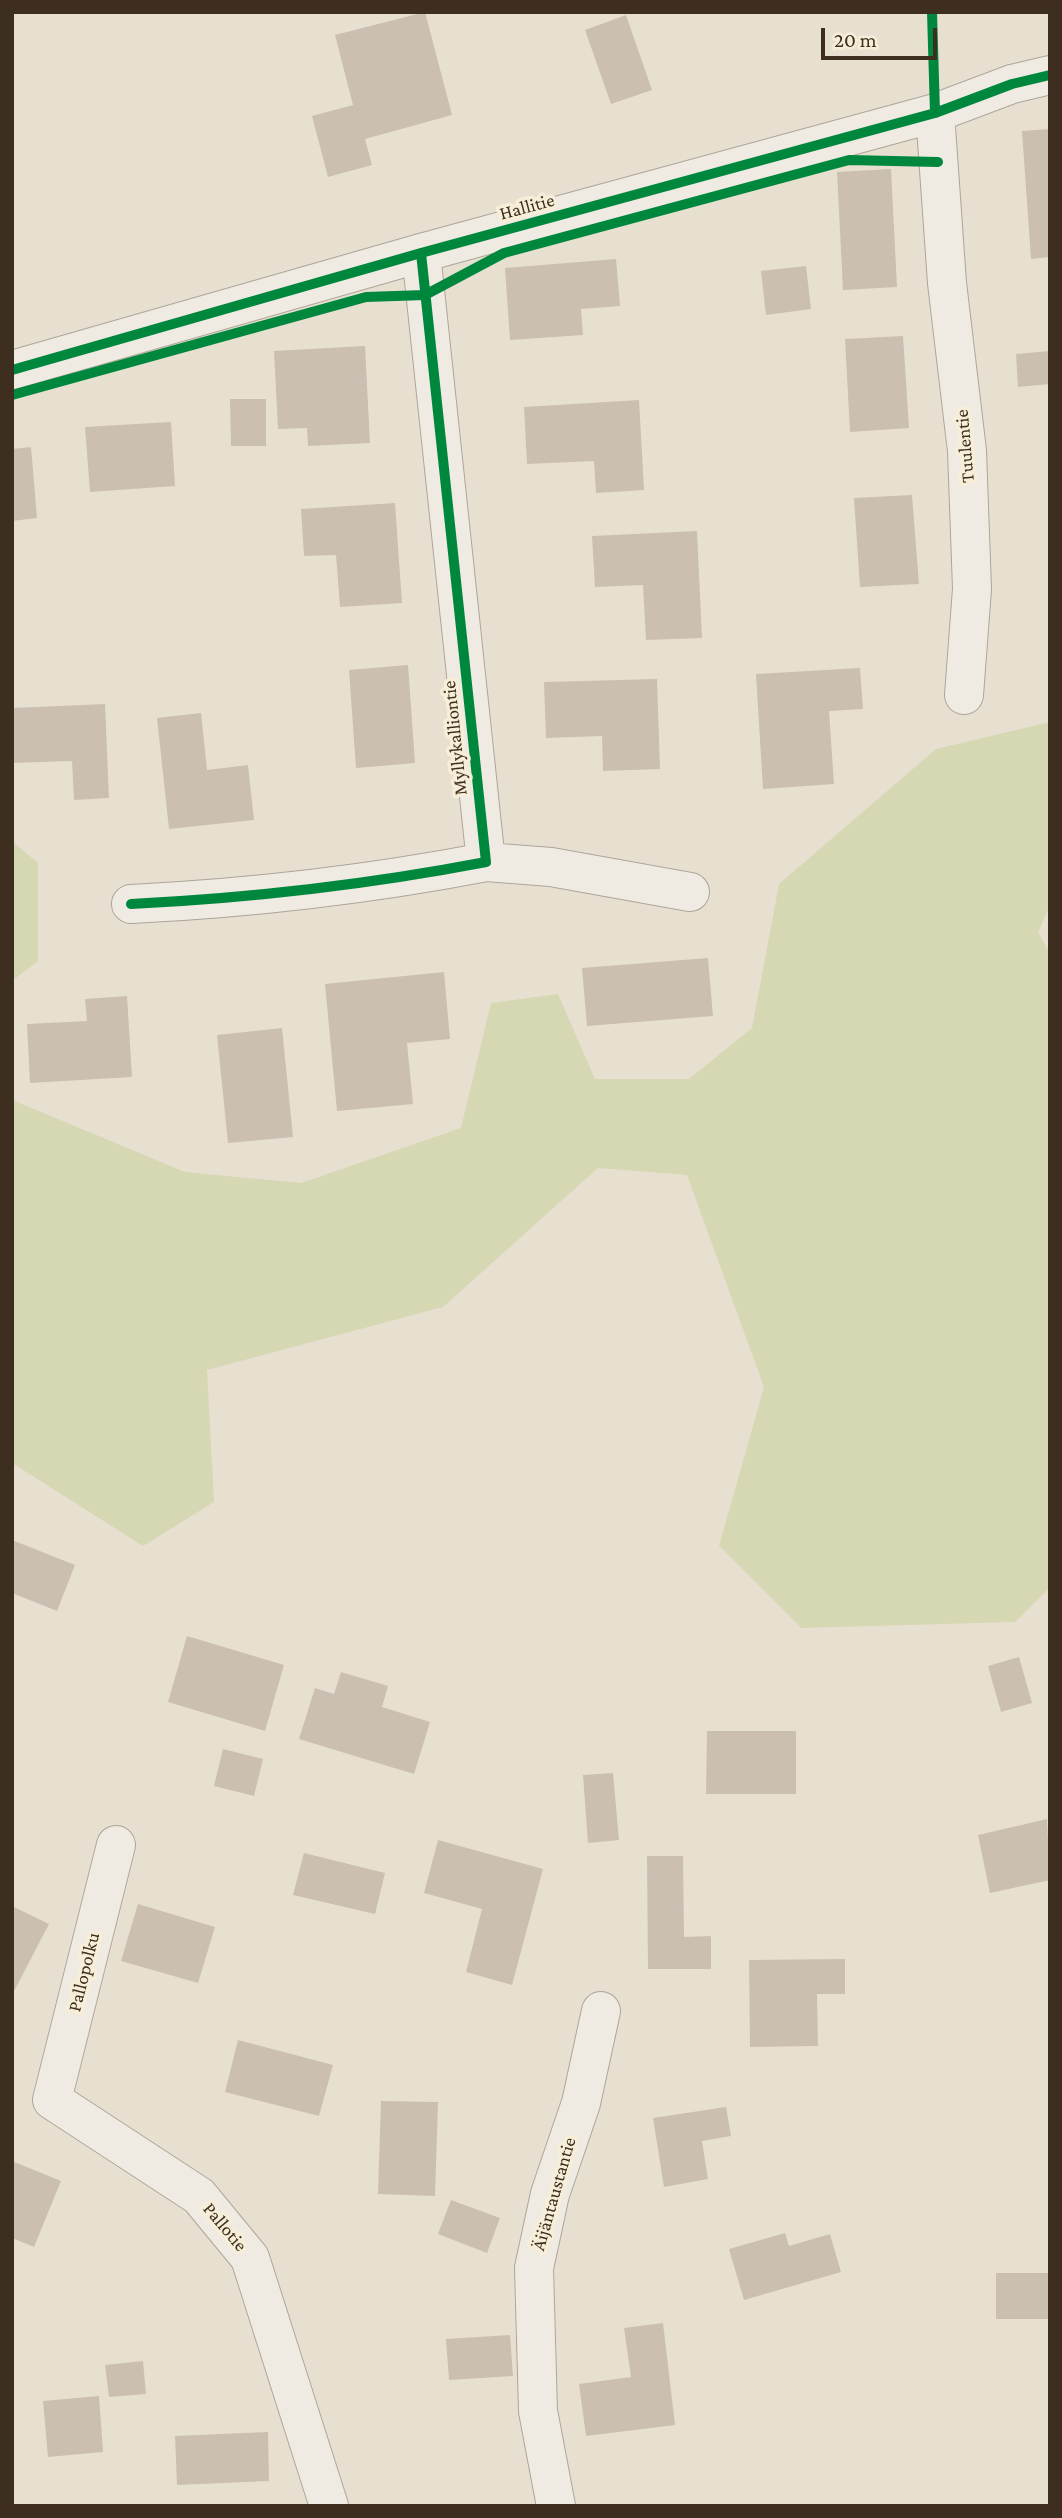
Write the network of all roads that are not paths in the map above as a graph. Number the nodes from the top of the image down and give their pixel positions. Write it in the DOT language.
graph roads {
  1 [pos="1050,75"];
  2 [pos="935,113"];
  3 [pos="421,253"];
  4 [pos="12,370"];
  5 [pos="964,695"];
  6 [pos="485,862"];
  7 [pos="690,892"];
  8 [pos="131,904"];
  9 [pos="116,1845"];
  10 [pos="601,2011"];
  11 [pos="52,2100"];
  12 [pos="328,2506"];
  13 [pos="556,2506"];
  1 -- 2 [label="street, Hallitie"];
  2 -- 3 [label="street, Hallitie"];
  2 -- 5 [label="street, Tuulentie"];
  3 -- 4 [label="street, Hallitie"];
  3 -- 6 [label="street, Myllykalliontie"];
  6 -- 7 [label="street"];
  6 -- 8 [label="street"];
  9 -- 11 [label="street, Pallopolku"];
  10 -- 13 [label="street, Äijäntaustantie"];
  11 -- 12 [label="street, Pallotie"];
}
